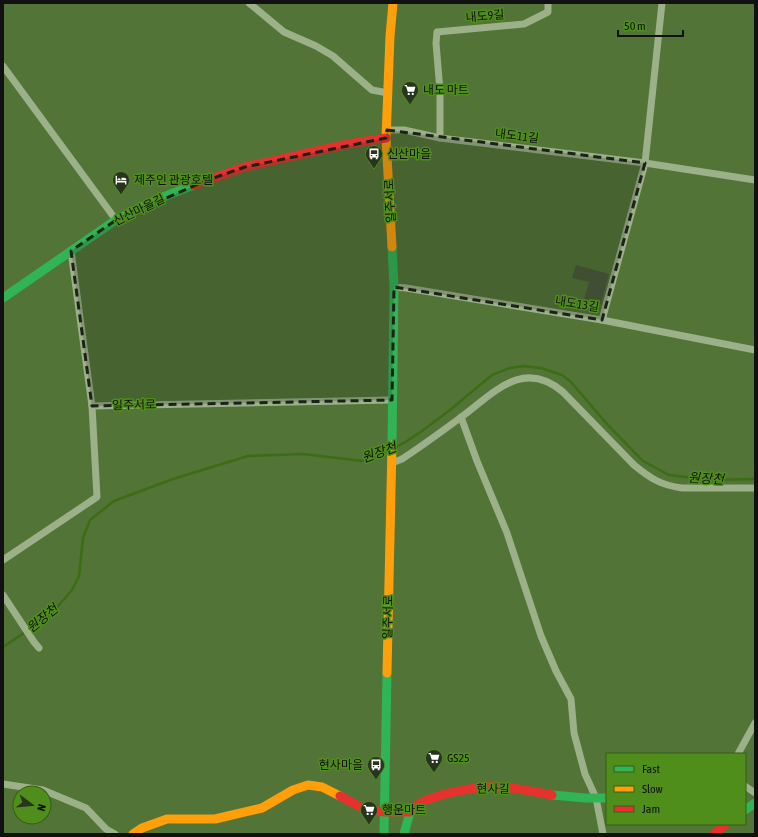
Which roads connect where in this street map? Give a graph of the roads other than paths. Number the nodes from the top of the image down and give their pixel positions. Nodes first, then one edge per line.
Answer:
1 (250, 3) edge
2 (393, 3) edge
3 (548, 3) edge
4 (662, 3) edge
5 (3, 66) edge
6 (388, 93) junction
7 (387, 134) junction
8 (440, 138) junction
9 (645, 163) junction
10 (755, 180) edge
11 (116, 220) junction
12 (71, 250) junction
13 (394, 287) junction
14 (3, 298) edge
15 (602, 320) junction
16 (755, 350) edge
17 (392, 400) junction
18 (92, 406) junction
19 (461, 417) junction
20 (392, 459) junction
21 (755, 488) edge
22 (3, 560) edge
23 (3, 595) edge
24 (37, 645) dead end
25 (755, 722) edge
26 (739, 753) edge
27 (3, 784) edge
28 (746, 787) edge
29 (755, 793) edge
30 (596, 798) junction
31 (606, 798) edge
32 (755, 803) edge
33 (746, 809) edge
34 (384, 812) junction
35 (410, 812) junction
36 (725, 825) edge
37 (115, 834) edge
38 (133, 834) edge
39 (384, 834) edge
40 (404, 834) edge
41 (603, 834) edge
42 (714, 834) edge

1 - 6 street
2 - 6 street, 일주서로
3 - 8 street, 내도9길
4 - 9 street
5 - 11 street
6 - 7 street, 일주서로
7 - 8 street, 내도11길
7 - 11 street, 신산마을길
7 - 13 street, 일주서로
8 - 9 street, 내도11길
9 - 10 street, 내도11길
9 - 15 street
11 - 12 street, 신산마을길
12 - 14 street, 신산마을길
12 - 18 street
13 - 15 street, 내도13길
13 - 17 street, 일주서로
15 - 16 street, 내도13길
17 - 18 street, 일주서로
17 - 20 street, 일주서로
18 - 22 street
19 - 20 street
19 - 21 street
19 - 30 street
20 - 34 street, 일주서로
23 - 24 street
25 - 26 street
27 - 37 street
28 - 29 street
30 - 31 street, 현사길
30 - 35 street, 현사길
30 - 41 street
32 - 33 street
34 - 35 street
34 - 38 street
34 - 39 street, 일주서로
35 - 40 street
36 - 42 street

